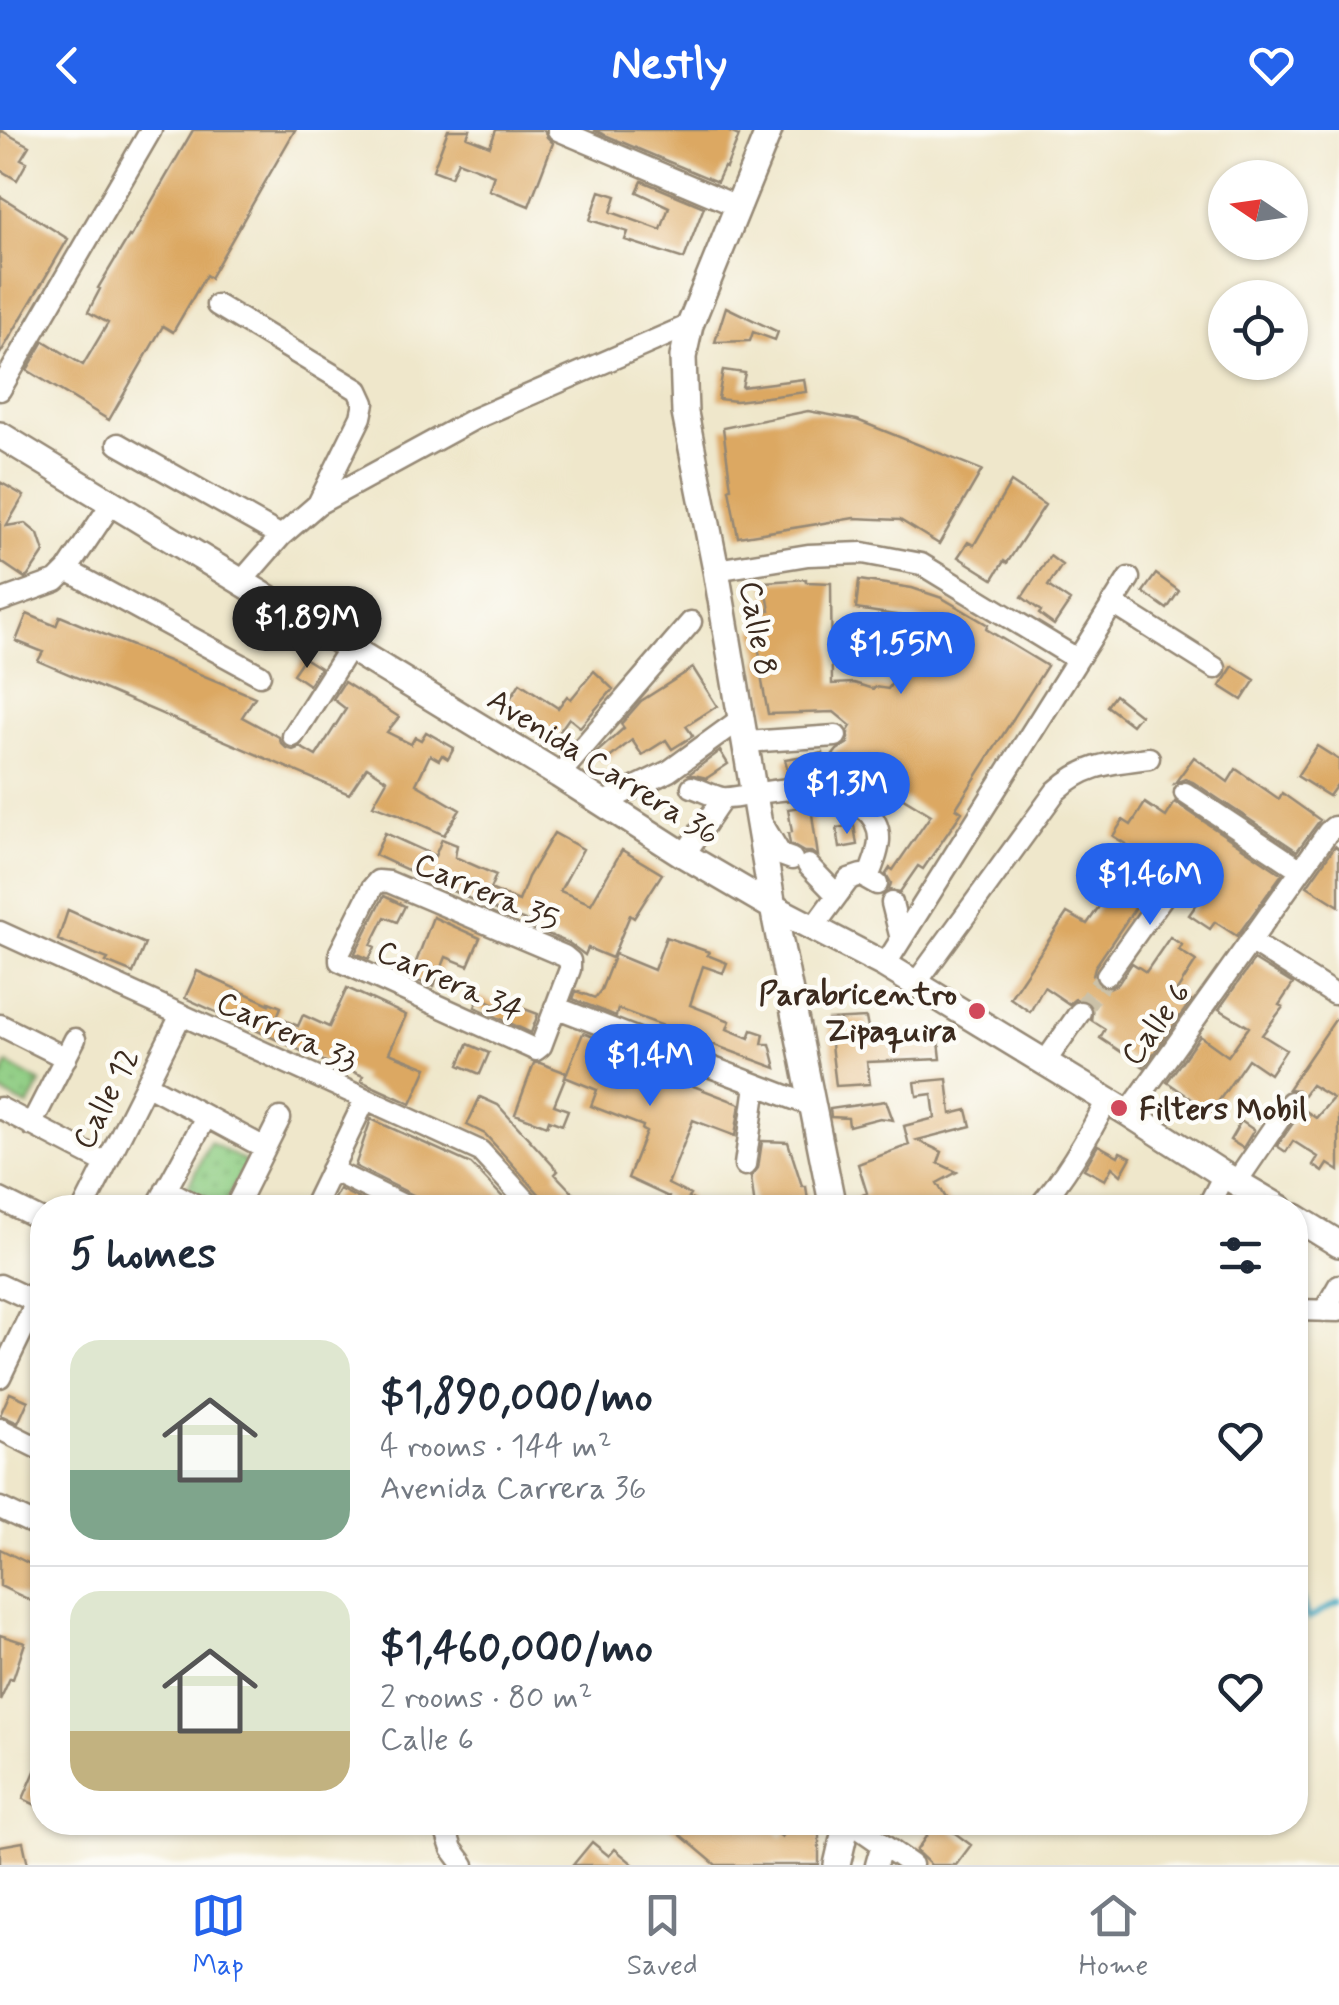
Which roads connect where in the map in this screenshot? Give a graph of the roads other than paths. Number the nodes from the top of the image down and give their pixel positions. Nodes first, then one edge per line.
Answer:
1 (151, 130) edge
2 (558, 130) edge
3 (762, 132) edge
4 (737, 206) junction
5 (217, 305) dead end
6 (690, 326) junction
7 (1, 384) edge
8 (1, 437) edge
9 (118, 444) dead end
10 (112, 503) junction
11 (318, 504) junction
12 (281, 536) junction
13 (66, 570) junction
14 (716, 570) junction
15 (1128, 578) dead end
16 (241, 582) junction
17 (0, 601) edge
18 (1112, 603) junction
19 (691, 622) dead end
20 (349, 648) junction
21 (1077, 660) junction
22 (1216, 668) dead end
23 (260, 674) dead end
24 (744, 730) junction
25 (293, 736) dead end
26 (836, 736) dead end
27 (1149, 758) dead end
28 (558, 774) junction
29 (680, 779) junction
30 (1184, 792) dead end
31 (723, 798) junction
32 (603, 803) junction
33 (757, 806) junction
34 (1339, 828) edge
35 (684, 855) junction
36 (1301, 870) junction
37 (1169, 888) dead end
38 (836, 895) junction
39 (892, 903) dead end
40 (773, 906) junction
41 (813, 928) junction
42 (0, 932) edge
43 (901, 939) junction
44 (1250, 941) junction
45 (340, 961) joint
46 (885, 964) junction
47 (1106, 976) tunnel mouth
48 (916, 984) junction
49 (1334, 994) dead end
50 (556, 1006) junction
51 (1080, 1012) tunnel mouth
52 (180, 1014) junction
53 (2, 1031) edge
54 (1045, 1062) junction
55 (146, 1084) junction
56 (756, 1085) junction
57 (366, 1100) junction
58 (1291, 1102) dead end
59 (815, 1107) junction
60 (1117, 1107) junction
61 (0, 1108) edge
62 (206, 1117) junction
63 (280, 1118) dead end
64 (32, 1125) junction
65 (265, 1148) junction
66 (106, 1163) junction
67 (745, 1165) dead end
68 (331, 1170) junction
69 (1231, 1178) junction
70 (90, 1195) edge
71 (163, 1195) edge
72 (242, 1195) edge
73 (319, 1195) edge
74 (378, 1195) edge
75 (521, 1195) edge
76 (831, 1195) edge
77 (1049, 1195) edge
78 (1218, 1195) edge
79 (1259, 1195) edge
80 (0, 1199) edge
81 (30, 1214) edge
82 (1308, 1225) edge
83 (1339, 1244) edge
84 (0, 1285) edge
85 (1339, 1285) edge
86 (30, 1293) edge
87 (1332, 1310) edge
88 (30, 1316) edge
89 (0, 1377) edge
90 (0, 1429) edge
91 (30, 1444) edge
92 (0, 1508) edge
93 (30, 1522) edge
94 (447, 1835) edge
95 (845, 1835) edge
96 (861, 1835) edge
97 (879, 1855) edge
98 (464, 1865) edge
99 (836, 1865) edge
100 (912, 1865) edge

1 - 7 street
2 - 4 street
3 - 4 main road, Calle 8
4 - 6 main road, Calle 8
5 - 11 street
6 - 11 street
6 - 14 main road, Calle 8
8 - 10 main road, Avenida Carrera 36
9 - 12 street
10 - 13 street
10 - 16 main road, Avenida Carrera 36
11 - 12 street
12 - 16 street
13 - 17 street
13 - 23 street
14 - 21 street
14 - 24 main road, Calle 8
15 - 18 street
16 - 20 main road, Avenida Carrera 36
18 - 21 street
18 - 22 street
19 - 28 street
20 - 25 street
20 - 28 main road, Avenida Carrera 36
21 - 43 street
24 - 26 street
24 - 29 street
24 - 33 main road, Calle 8
27 - 48 street
28 - 32 main road, Avenida Carrera 36
29 - 31 street
29 - 32 street
30 - 36 street
31 - 33 street
31 - 35 street
32 - 35 main road, Avenida Carrera 36
33 - 38 street
33 - 38 street
33 - 40 main road, Calle 8
34 - 36 street, Calle 6
35 - 40 main road, Avenida Carrera 36
36 - 44 street, Calle 6
37 - 47 street
38 - 41 street
39 - 43 street
40 - 41 main road, Avenida Carrera 36
40 - 59 main road, Calle 8
41 - 46 main road, Avenida Carrera 36
42 - 52 street, Carrera 33
43 - 46 street
44 - 49 street
44 - 60 street, Calle 6
45 - 50 street, Carrera 34
45 - 50 street, Carrera 35
46 - 48 main road, Avenida Carrera 36
48 - 54 main road, Avenida Carrera 36
50 - 56 street
51 - 54 street
52 - 55 street, Calle 12
52 - 57 street, Carrera 33
53 - 64 street
54 - 60 main road, Avenida Carrera 36
55 - 62 street
55 - 66 street, Calle 12
56 - 59 street
56 - 67 street
57 - 68 street
57 - 75 street, Carrera 33
58 - 69 street
59 - 76 main road, Calle 8
60 - 69 main road, Avenida Carrera 36
60 - 77 street, Calle 6
61 - 64 street
62 - 65 street
62 - 71 street
63 - 65 street
64 - 66 street
65 - 72 street
66 - 70 street, Calle 12
68 - 73 street
68 - 74 street
69 - 78 street
69 - 79 main road, Avenida Carrera 36
80 - 81 street
82 - 83 main road
84 - 86 street
85 - 87 street
88 - 89 street
90 - 91 street
92 - 93 street
94 - 98 street
95 - 99 main road
96 - 97 street
97 - 100 street

